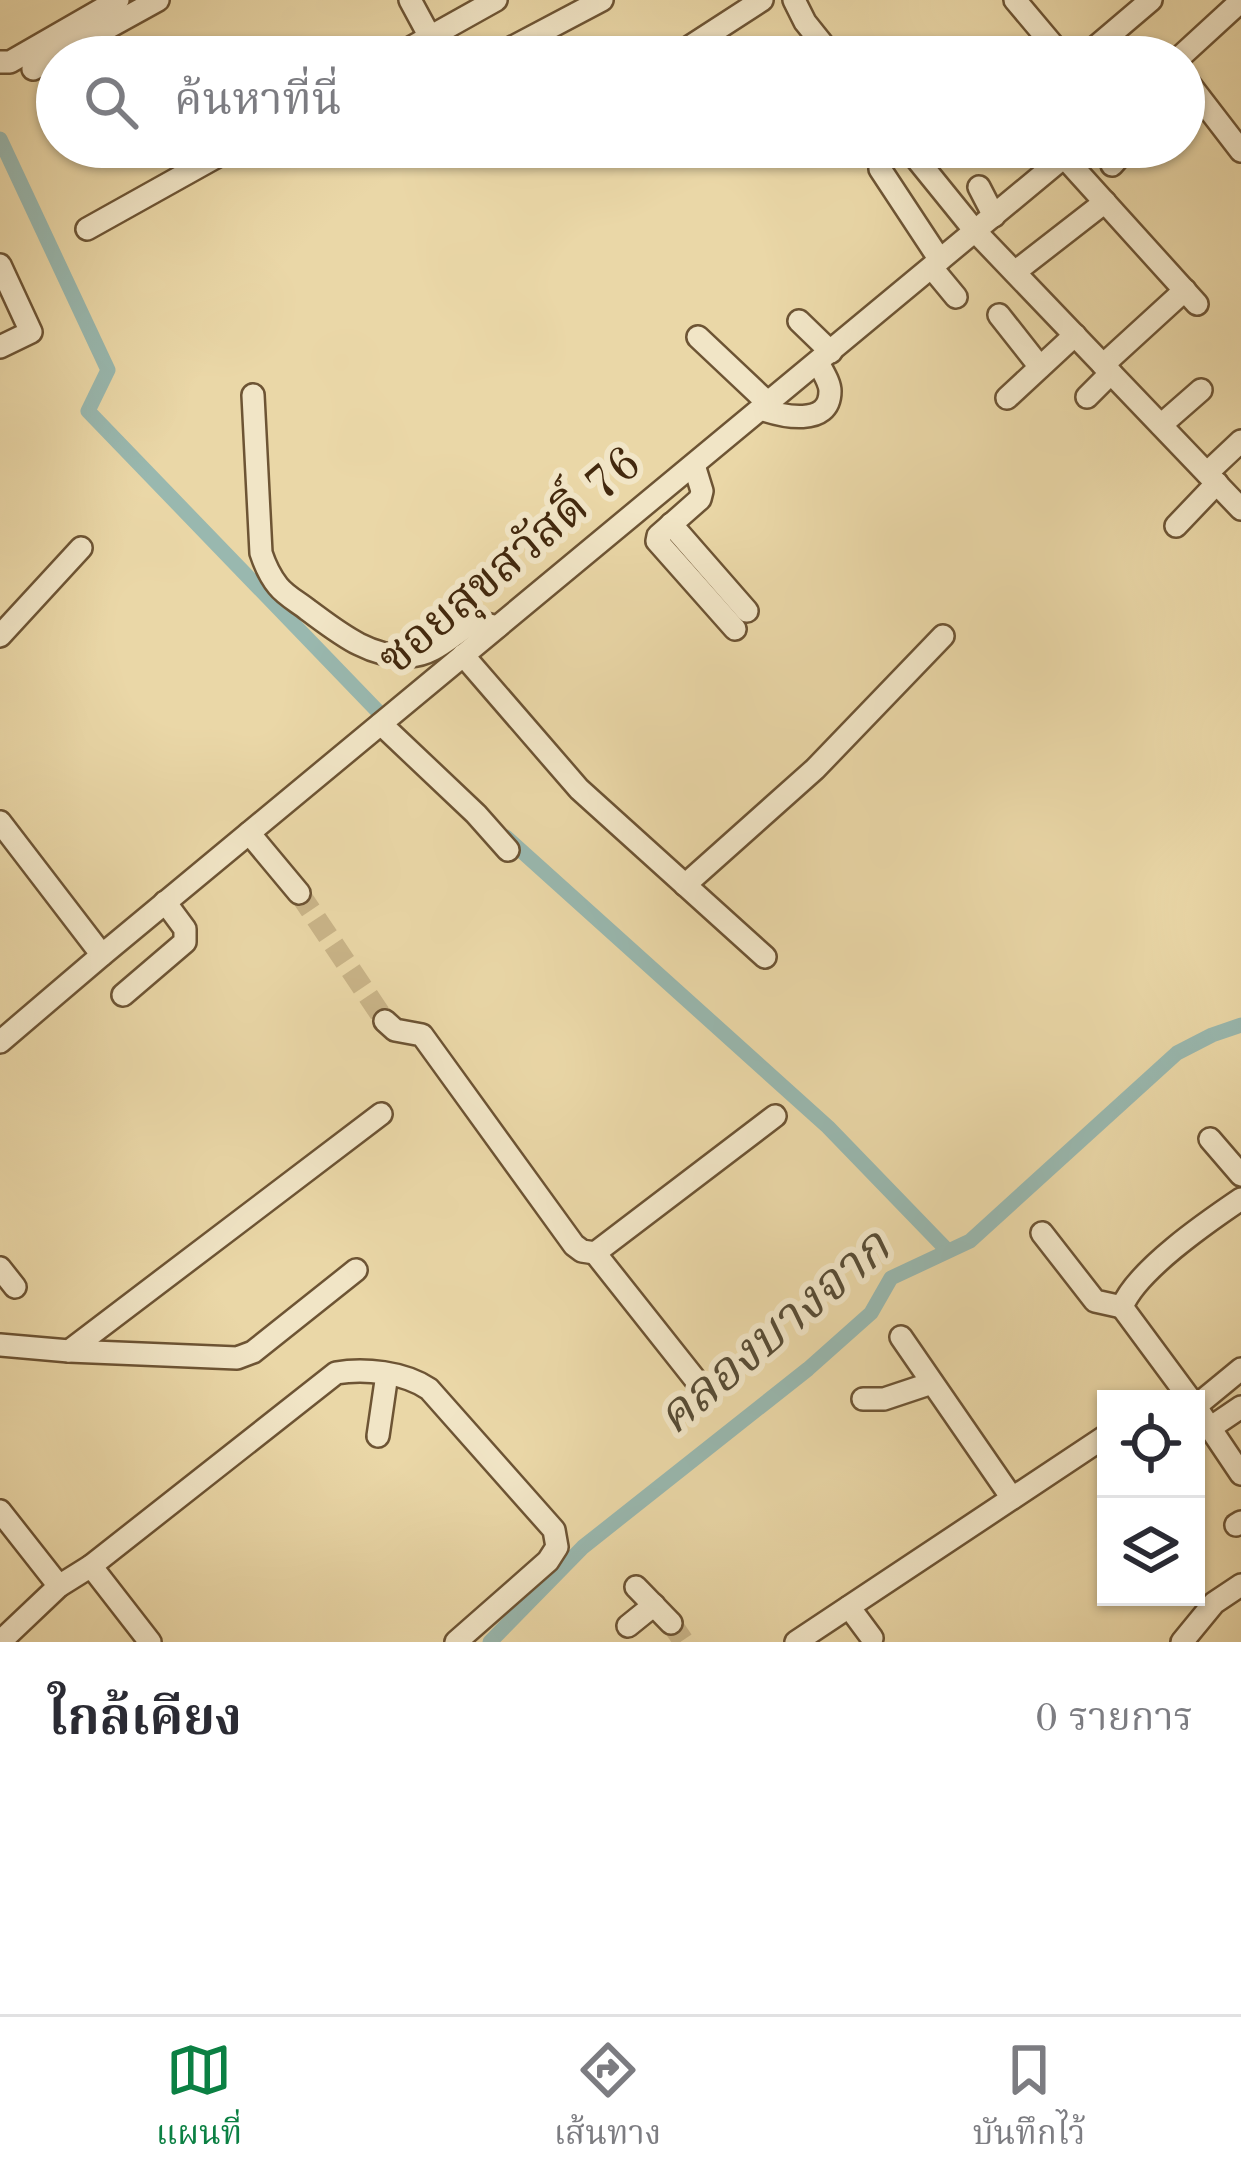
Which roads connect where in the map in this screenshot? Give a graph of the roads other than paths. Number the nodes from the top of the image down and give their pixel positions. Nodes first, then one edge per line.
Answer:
1 (118, 0) edge
2 (158, 0) edge
3 (410, 0) edge
4 (496, 0) edge
5 (602, 0) edge
6 (762, 0) edge
7 (794, 0) edge
8 (1015, 0) edge
9 (1151, 0) edge
10 (1241, 1) edge
11 (55, 36) edge
12 (93, 36) edge
13 (429, 36) edge
14 (432, 36) edge
15 (534, 36) edge
16 (706, 36) edge
17 (817, 36) edge
18 (1045, 36) edge
19 (1109, 36) edge
20 (1203, 36) edge
21 (36, 47) edge
22 (0, 62) edge
23 (36, 67) edge
24 (33, 69) dead end
25 (1205, 104) edge
26 (1241, 151) edge
27 (196, 168) edge
28 (924, 168) edge
29 (1051, 168) edge
30 (1081, 168) edge
31 (880, 169) dead end
32 (979, 187) dead end
33 (1105, 202) junction
34 (994, 216) junction
35 (87, 229) dead end
36 (975, 231) junction
37 (936, 264) junction
38 (0, 265) edge
39 (1015, 272) junction
40 (956, 297) dead end
41 (999, 315) dead end
42 (799, 321) dead end
43 (1075, 335) junction
44 (698, 337) dead end
45 (0, 347) edge
46 (824, 357) junction
47 (1040, 368) junction
48 (1107, 369) junction
49 (1201, 390) dead end
50 (253, 395) dead end
51 (1087, 397) dead end
52 (1007, 398) dead end
53 (765, 406) junction
54 (1161, 425) junction
55 (1241, 441) edge
56 (694, 465) junction
57 (1212, 478) junction
58 (1241, 508) edge
59 (1176, 526) dead end
60 (82, 548) dead end
61 (741, 620) dead end
62 (497, 627) junction
63 (0, 636) edge
64 (943, 636) dead end
65 (463, 655) junction
66 (387, 718) junction
67 (0, 822) edge
68 (249, 833) junction
69 (508, 850) dead end
70 (686, 886) junction
71 (299, 893) tunnel mouth
72 (165, 902) junction
73 (102, 955) junction
74 (765, 957) dead end
75 (123, 995) dead end
76 (385, 1021) tunnel mouth
77 (0, 1042) edge
78 (381, 1114) dead end
79 (775, 1116) dead end
80 (1210, 1139) dead end
81 (1241, 1174) edge
82 (1241, 1199) edge
83 (1042, 1233) dead end
84 (595, 1253) junction
85 (0, 1268) edge
86 (356, 1270) dead end
87 (15, 1287) dead end
88 (1122, 1307) junction
89 (901, 1337) dead end
90 (0, 1345) edge
91 (69, 1351) junction
92 (1241, 1369) edge
93 (387, 1375) junction
94 (932, 1383) junction
95 (1174, 1390) edge
96 (706, 1393) dead end
97 (863, 1399) dead end
98 (1205, 1399) edge
99 (1241, 1407) edge
100 (1205, 1420) edge
101 (1210, 1428) junction
102 (378, 1436) dead end
103 (1097, 1442) edge
104 (1241, 1474) edge
105 (1012, 1498) junction
106 (0, 1511) edge
107 (91, 1566) junction
108 (1241, 1585) edge
109 (59, 1586) junction
110 (636, 1587) dead end
111 (654, 1605) junction
112 (849, 1607) junction
113 (671, 1623) tunnel mouth
114 (628, 1626) dead end
115 (872, 1638) dead end
116 (0, 1642) edge
117 (149, 1642) edge
118 (456, 1642) edge
119 (796, 1642) edge
120 (1182, 1642) edge

1 - 11 street
2 - 12 street
3 - 13 street
4 - 14 street
5 - 15 street
6 - 16 street
7 - 17 street
8 - 18 street
9 - 19 street
10 - 20 street
21 - 22 street
23 - 24 street
25 - 26 street
27 - 35 street
28 - 36 street
29 - 34 street, ซอยสุขสวัสดิ์ 76
30 - 33 street
31 - 37 street
32 - 34 street
33 - 39 street
33 - 48 street
34 - 36 street, ซอยสุขสวัสดิ์ 76
36 - 37 street, ซอยสุขสวัสดิ์ 76
36 - 39 street
37 - 40 street
37 - 46 street, ซอยสุขสวัสดิ์ 76
38 - 45 street
39 - 43 street
41 - 47 street
42 - 46 street
43 - 47 street
43 - 48 street
44 - 53 street
46 - 53 street, ซอยสุขสวัสดิ์ 76
46 - 53 street
47 - 52 street
48 - 51 street
48 - 54 street
49 - 54 street
50 - 62 street
53 - 56 street, ซอยสุขสวัสดิ์ 76
54 - 57 street
55 - 57 street
56 - 61 street
56 - 62 street, ซอยสุขสวัสดิ์ 76
57 - 58 street
57 - 59 street
60 - 63 street
62 - 65 street, ซอยสุขสวัสดิ์ 76
64 - 70 street
65 - 66 street, ซอยสุขสวัสดิ์ 76
65 - 70 street
66 - 68 street, ซอยสุขสวัสดิ์ 76
66 - 69 street
67 - 73 street
68 - 71 street
68 - 72 street, ซอยสุขสวัสดิ์ 76
70 - 74 street
72 - 73 street, ซอยสุขสวัสดิ์ 76
72 - 75 street
73 - 77 street, ซอยสุขสวัสดิ์ 76
76 - 84 street
78 - 91 street
79 - 84 street
80 - 81 street
82 - 88 street
83 - 88 street
84 - 96 street
85 - 87 street
86 - 91 street
88 - 95 street
89 - 94 street
90 - 91 street
92 - 98 street
93 - 102 street
93 - 107 street
93 - 118 street
94 - 97 street
94 - 105 street
99 - 101 street
100 - 101 street
101 - 104 street
103 - 105 street
105 - 112 street
106 - 109 street
107 - 109 street
107 - 117 street
108 - 120 street
109 - 116 street
110 - 111 street
111 - 113 street
111 - 114 street
112 - 115 street
112 - 119 street

